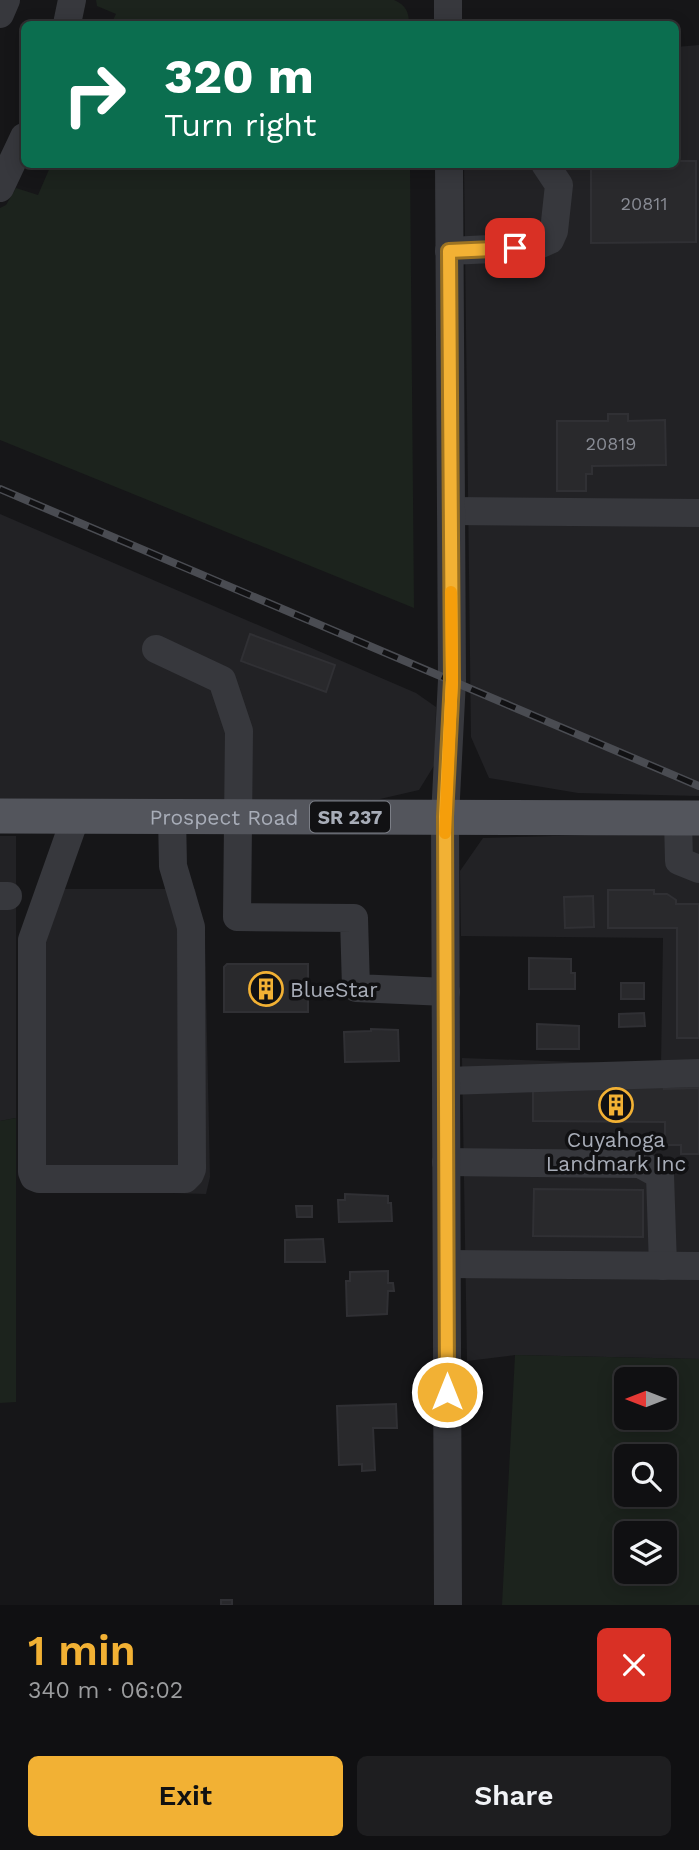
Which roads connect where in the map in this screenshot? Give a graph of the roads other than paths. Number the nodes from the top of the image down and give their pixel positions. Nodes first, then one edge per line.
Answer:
1 (6, 0) edge
2 (72, 0) edge
3 (448, 0) edge
4 (0, 14) edge
5 (68, 21) edge
6 (448, 21) edge
7 (21, 143) edge
8 (449, 168) edge
9 (548, 168) edge
10 (0, 188) edge
11 (449, 251) junction
12 (451, 511) junction
13 (699, 513) edge
14 (156, 649) dead end
15 (0, 816) edge
16 (76, 816) junction
17 (172, 816) junction
18 (237, 816) junction
19 (445, 817) junction
20 (688, 819) edge
21 (699, 869) edge
22 (446, 992) junction
23 (699, 1073) edge
24 (446, 1081) junction
25 (446, 1162) junction
26 (447, 1264) junction
27 (663, 1266) junction
28 (699, 1266) edge
29 (448, 1605) edge

1 - 4 street
2 - 5 street
3 - 6 street
7 - 10 street
8 - 11 street
9 - 11 street
11 - 12 street
12 - 13 street
12 - 19 street
14 - 18 street
15 - 16 main road, Prospect Road / SR 237
16 - 17 main road, Prospect Road / SR 237
16 - 17 street
17 - 18 main road, Prospect Road / SR 237
18 - 19 main road, Prospect Road / SR 237
18 - 22 street
19 - 20 main road, Prospect Road / SR 237
19 - 22 street
20 - 21 street
22 - 24 street
23 - 24 street
24 - 25 street
25 - 26 street
25 - 27 street
26 - 27 street
26 - 29 street
27 - 28 street

